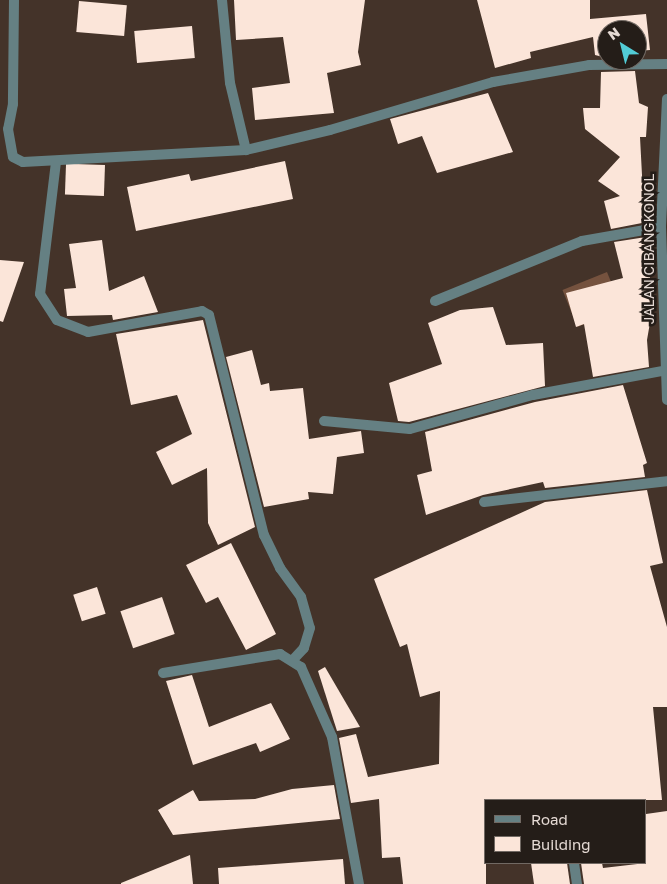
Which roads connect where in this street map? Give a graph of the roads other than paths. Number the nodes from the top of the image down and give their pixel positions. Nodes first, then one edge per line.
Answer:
1 (14, 0) edge
2 (222, 0) edge
3 (667, 64) edge
4 (667, 103) edge
5 (246, 150) junction
6 (56, 162) junction
7 (661, 227) junction
8 (435, 301) dead end
9 (663, 371) junction
10 (667, 400) edge
11 (324, 421) dead end
12 (667, 481) edge
13 (484, 502) dead end
14 (293, 660) junction
15 (163, 673) dead end
16 (574, 864) edge
17 (359, 884) edge
18 (577, 884) edge

1 - 6 street
2 - 5 street
3 - 5 street
4 - 7 street, JALAN CIBANGKONOL
5 - 6 street
6 - 14 street
7 - 8 street
7 - 9 street, JALAN CIBANGKONOL
9 - 10 street, JALAN CIBANGKONOL
9 - 11 street
12 - 13 street
14 - 15 street
14 - 17 street
16 - 18 street

